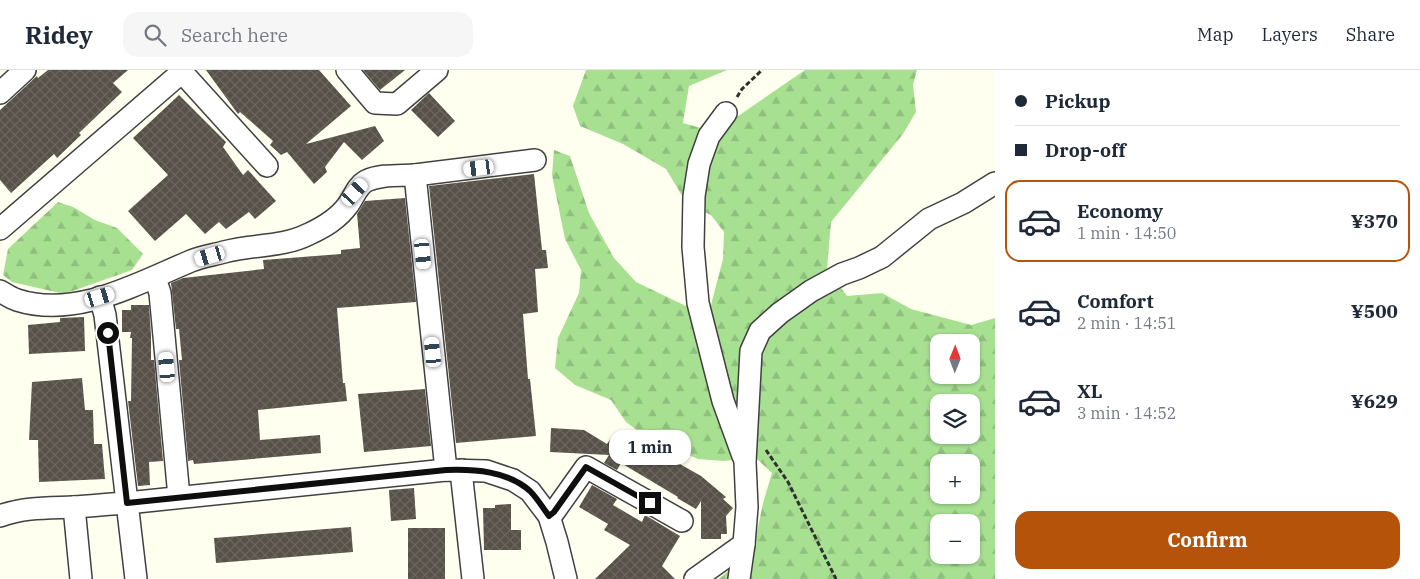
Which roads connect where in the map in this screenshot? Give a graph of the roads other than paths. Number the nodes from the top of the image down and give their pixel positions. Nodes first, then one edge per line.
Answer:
1 (25, 70) edge
2 (347, 70) edge
3 (437, 70) edge
4 (181, 71) edge
5 (0, 92) edge
6 (726, 113) road end
7 (535, 160) dead end
8 (267, 166) dead end
9 (415, 175) junction
10 (995, 182) edge
11 (0, 229) edge
12 (155, 278) junction
13 (0, 291) edge
14 (100, 297) junction
15 (745, 462) junction
16 (454, 470) junction
17 (179, 497) junction
18 (127, 503) junction
19 (74, 507) junction
20 (0, 516) edge
21 (549, 516) junction
22 (682, 521) dead end
23 (744, 544) junction
24 (82, 579) edge
25 (136, 579) edge
26 (474, 579) edge
27 (566, 579) edge
28 (695, 579) edge
29 (739, 579) edge

1 - 5 street
2 - 3 street
4 - 8 street
4 - 11 street
6 - 15 street
7 - 9 street
9 - 12 street
9 - 16 street
10 - 15 street
12 - 14 street
12 - 17 street
13 - 14 street
14 - 18 street
15 - 23 street
16 - 17 street
16 - 21 street
16 - 26 street
17 - 18 street
18 - 19 street
18 - 25 street
19 - 20 street
19 - 24 street
21 - 22 street
21 - 27 street
23 - 28 street
23 - 29 street

